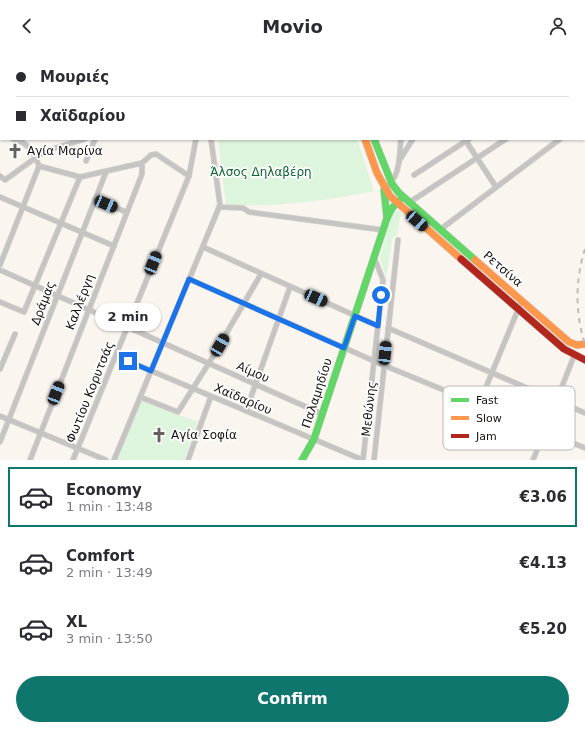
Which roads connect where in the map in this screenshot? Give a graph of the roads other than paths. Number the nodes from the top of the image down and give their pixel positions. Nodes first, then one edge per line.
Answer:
1 (82, 140) edge
2 (95, 140) edge
3 (196, 140) edge
4 (212, 140) edge
5 (365, 140) edge
6 (374, 140) edge
7 (401, 140) edge
8 (412, 140) edge
9 (467, 140) edge
10 (504, 140) edge
11 (559, 140) edge
12 (26, 141) edge
13 (36, 157) junction
14 (477, 158) junction
15 (86, 161) dead end
16 (142, 163) junction
17 (398, 163) junction
18 (39, 166) junction
19 (106, 172) junction
20 (414, 175) dead end
21 (0, 176) edge
22 (189, 176) junction
23 (80, 177) junction
24 (392, 184) junction
25 (496, 188) junction
26 (384, 189) junction
27 (0, 197) edge
28 (404, 197) junction
29 (95, 199) junction
30 (410, 202) junction
31 (396, 203) junction
32 (24, 207) junction
33 (219, 207) junction
34 (126, 212) junction
35 (387, 218) junction
36 (61, 223) junction
37 (441, 229) junction
38 (383, 230) junction
39 (81, 232) junction
40 (398, 240) dead end
41 (114, 246) junction
42 (203, 247) junction
43 (374, 257) junction
44 (0, 264) edge
45 (0, 270) edge
46 (262, 274) junction
47 (189, 279) junction
48 (34, 285) junction
49 (290, 287) junction
50 (56, 295) junction
51 (522, 300) junction
52 (0, 302) edge
53 (244, 305) junction
54 (88, 309) junction
55 (518, 309) junction
56 (355, 316) junction
57 (278, 320) junction
58 (378, 326) junction
59 (127, 327) junction
60 (388, 328) junction
61 (15, 334) dead end
62 (163, 343) junction
63 (585, 344) edge
64 (344, 348) junction
65 (116, 356) junction
66 (574, 356) junction
67 (585, 360) edge
68 (373, 361) junction
69 (209, 363) junction
70 (383, 365) junction
71 (0, 369) edge
72 (151, 371) junction
73 (492, 373) junction
74 (256, 384) junction
75 (487, 386) edge
76 (522, 386) edge
77 (562, 386) edge
78 (193, 388) junction
79 (443, 389) edge
80 (212, 396) junction
81 (140, 397) junction
82 (575, 409) edge
83 (246, 411) junction
84 (585, 413) edge
85 (322, 414) junction
86 (0, 416) edge
87 (9, 420) junction
88 (41, 433) junction
89 (314, 439) junction
90 (0, 442) edge
91 (575, 444) edge
92 (585, 448) edge
93 (78, 449) junction
94 (537, 450) edge
95 (30, 460) edge
96 (73, 460) edge
97 (106, 460) edge
98 (114, 460) edge
99 (188, 460) edge
100 (302, 460) edge
101 (363, 460) edge
102 (374, 460) edge
103 (533, 460) edge

1 - 13 street
2 - 15 street
3 - 22 street, Φωτίου Κορυτσάς
4 - 33 street
5 - 26 main road
6 - 24 main road
7 - 17 street
8 - 17 street
9 - 14 street
9 - 20 street
10 - 14 street
11 - 25 street
12 - 13 street
13 - 18 street
13 - 21 street
14 - 25 street
14 - 30 street
16 - 19 street
16 - 22 street
16 - 34 street, Καλλέργη
17 - 24 street
18 - 23 street
18 - 32 street
19 - 23 street
19 - 29 street, Δράμας
22 - 59 street, Φωτίου Κορυτσάς
23 - 36 street
24 - 26 street
24 - 28 main road, Ρετσίνα
25 - 37 street
26 - 31 main road, Ρετσίνα
26 - 35 main road, Παλαμηδίου
27 - 32 street
28 - 30 main road, Ρετσίνα
28 - 31 main road, Παλαμηδίου
29 - 34 street
29 - 39 street, Δράμας
30 - 37 main road, Ρετσίνα
31 - 35 main road, Παλαμηδίου
31 - 55 main road, Ρετσίνα
32 - 36 street
32 - 44 street
33 - 38 street
33 - 42 street
34 - 41 street, Καλλέργη
35 - 38 main road, Παλαμηδίου
36 - 39 street
36 - 48 street
37 - 51 main road, Ρετσίνα
38 - 43 main road, Παλαμηδίου
39 - 41 street
39 - 50 street, Δράμας
40 - 60 street, Μεθώνης
41 - 54 street, Καλλέργη
42 - 46 street
42 - 47 street
43 - 56 main road, Παλαμηδίου
43 - 58 street, Μεθώνης
45 - 48 street, Αίμου
46 - 49 street
46 - 53 street
47 - 53 street
47 - 62 street
48 - 50 street, Αίμου
48 - 52 street
49 - 56 street
49 - 57 street
50 - 54 street, Αίμου
50 - 87 street, Δράμας
51 - 55 street
51 - 63 main road, Ρετσίνα
53 - 57 street
53 - 69 street
54 - 59 street, Αίμου
54 - 88 street, Καλλέργη
55 - 66 main road, Ρετσίνα
55 - 73 street
56 - 58 street
56 - 64 main road, Παλαμηδίου
57 - 64 street
57 - 74 street
58 - 68 street, Μεθώνης
59 - 62 street, Αίμου
59 - 65 street, Φωτίου Κορυτσάς
60 - 70 street, Μεθώνης
60 - 73 street
61 - 71 street
62 - 69 street, Αίμου
62 - 72 street
64 - 68 street
64 - 85 main road, Παλαμηδίου
65 - 72 street, Χαϊδαρίου
65 - 93 street, Φωτίου Κορυτσάς
66 - 67 main road, Ρετσίνα
66 - 77 street
68 - 70 street
68 - 101 street, Μεθώνης
69 - 74 street, Αίμου
69 - 78 street
70 - 79 street
70 - 102 street, Μεθώνης
72 - 78 street, Χαϊδαρίου
72 - 81 street
73 - 75 street
73 - 76 street
74 - 83 street
74 - 85 street, Αίμου
78 - 80 street, Χαϊδαρίου
78 - 81 street
80 - 83 street, Χαϊδαρίου
80 - 99 street
81 - 98 street
82 - 84 street
83 - 89 street, Χαϊδαρίου
85 - 89 main road, Παλαμηδίου
86 - 87 street
87 - 88 street
87 - 90 street, Δράμας
88 - 93 street
88 - 95 street, Καλλέργη
89 - 100 main road, Παλαμηδίου
89 - 101 street, Χαϊδαρίου
91 - 92 street
93 - 96 street, Φωτίου Κορυτσάς
93 - 97 street
94 - 103 street

